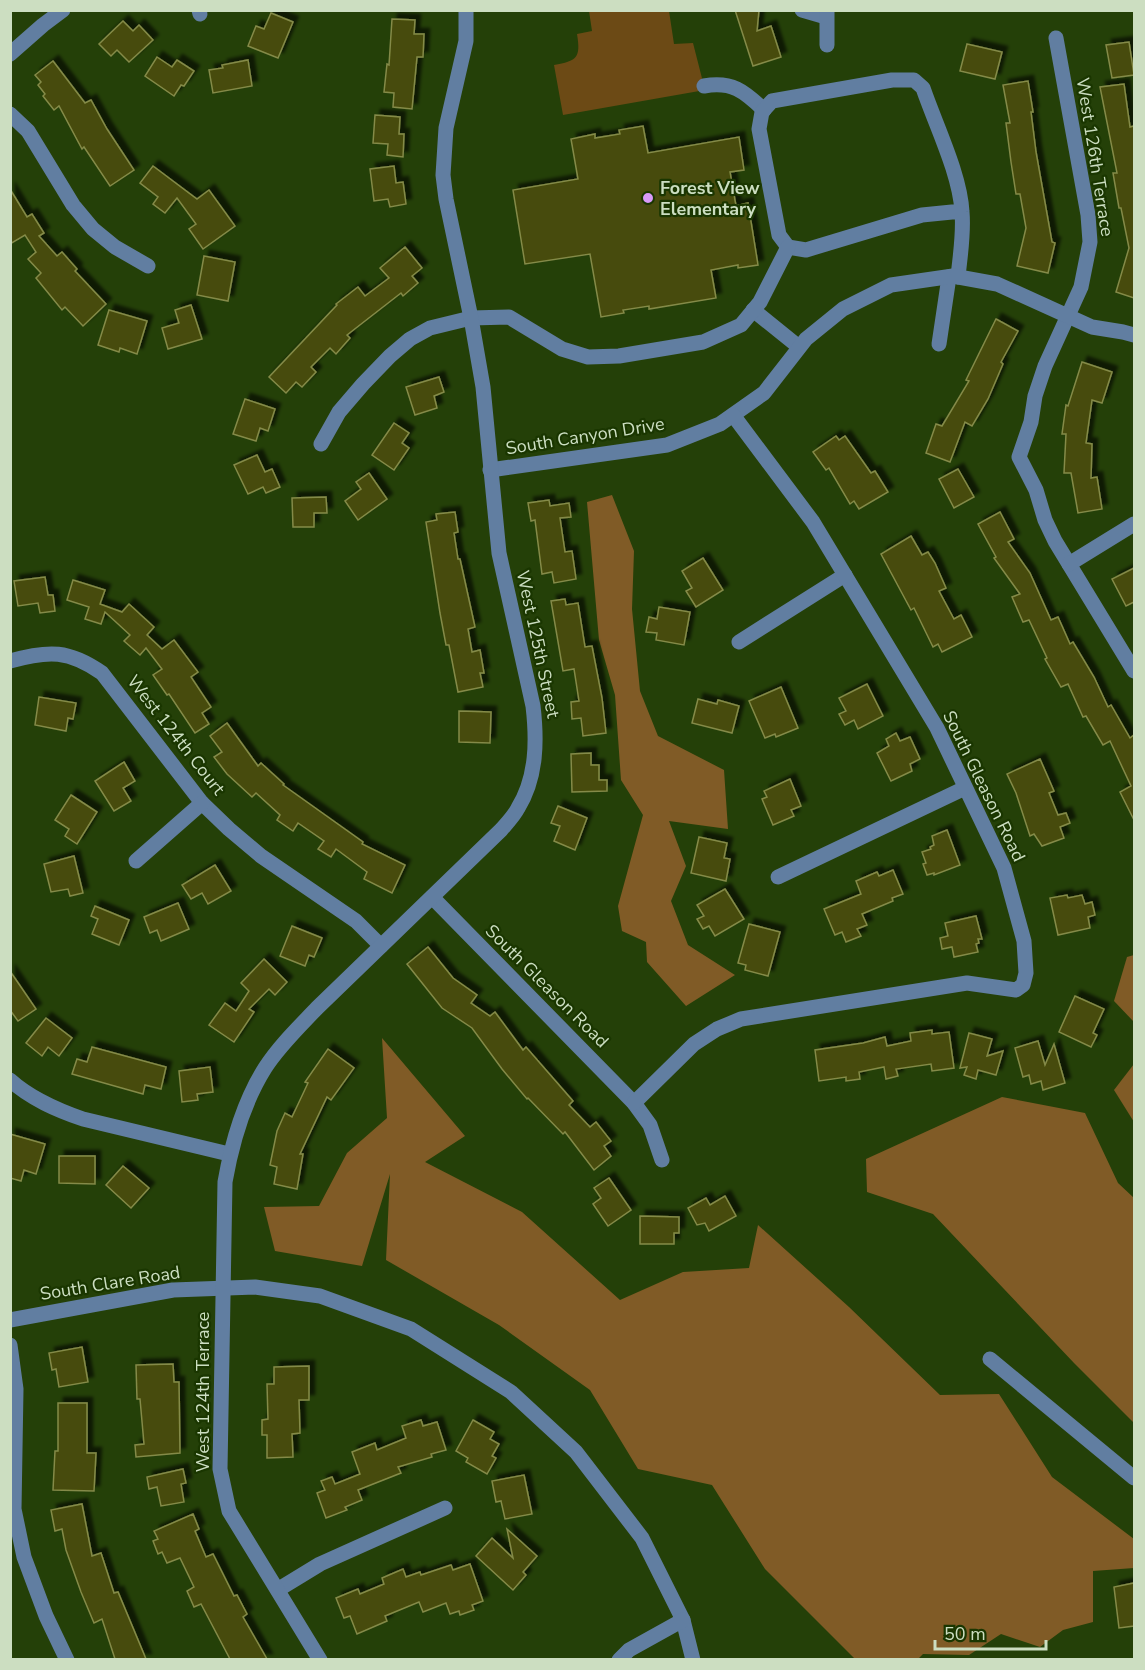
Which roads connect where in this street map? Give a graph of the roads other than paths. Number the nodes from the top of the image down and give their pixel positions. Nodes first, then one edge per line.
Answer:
1 (63, 10) edge
2 (466, 10) edge
3 (802, 10) edge
4 (826, 14) edge
5 (1056, 38) dead end
6 (827, 45) dead end
7 (10, 54) edge
8 (704, 86) dead end
9 (764, 110) junction
10 (10, 114) edge
11 (962, 211) junction
12 (788, 247) junction
13 (148, 266) dead end
14 (953, 277) junction
15 (753, 310) junction
16 (1068, 316) junction
17 (471, 318) junction
18 (1131, 331) edge
19 (939, 344) dead end
20 (799, 347) junction
21 (733, 415) junction
22 (321, 444) dead end
23 (490, 470) junction
24 (1134, 524) edge
25 (1069, 564) junction
26 (845, 574) junction
27 (738, 642) dead end
28 (10, 661) edge
29 (1134, 671) edge
30 (965, 788) junction
31 (202, 803) junction
32 (136, 861) dead end
33 (778, 877) dead end
34 (432, 897) junction
35 (381, 946) junction
36 (12, 1084) edge
37 (634, 1102) junction
38 (230, 1154) junction
39 (662, 1160) dead end
40 (224, 1288) junction
41 (10, 1320) edge
42 (10, 1346) edge
43 (990, 1359) dead end
44 (1134, 1478) edge
45 (444, 1508) dead end
46 (279, 1589) junction
47 (682, 1620) junction
48 (67, 1659) edge
49 (320, 1659) edge
50 (619, 1659) edge
51 (693, 1659) edge

1 - 7 street
2 - 17 street, West 125th Street
3 - 4 street
4 - 6 street
5 - 16 street, West 126th Terrace
8 - 9 street
9 - 11 street
9 - 12 street
10 - 13 street
11 - 12 street
11 - 14 street
12 - 15 street
14 - 16 street, South Canyon Drive
14 - 19 street
14 - 20 street, South Canyon Drive
15 - 17 street
15 - 20 street
16 - 18 street, South Canyon Drive
16 - 25 street, West 126th Terrace
17 - 22 street
17 - 23 street, West 125th Street
20 - 21 street, South Canyon Drive
21 - 23 street, South Canyon Drive
21 - 26 street, South Gleason Road
23 - 34 street, West 125th Street
24 - 25 street
25 - 29 street, West 126th Terrace
26 - 27 street
26 - 30 street, South Gleason Road
28 - 31 street, West 124th Court
30 - 33 street
30 - 37 street, South Gleason Road
31 - 32 street
31 - 35 street, West 124th Court
34 - 35 street, West 125th Street
34 - 37 street, South Gleason Road
35 - 38 street, West 125th Street
36 - 38 street
37 - 39 street, South Gleason Road
38 - 40 street, West 125th Street
40 - 41 street, South Clare Road
40 - 46 street, West 124th Terrace
40 - 47 street, South Clare Road
42 - 48 street
43 - 44 street
45 - 46 street
46 - 49 street, West 124th Terrace
47 - 50 street
47 - 51 street, South Clare Road

